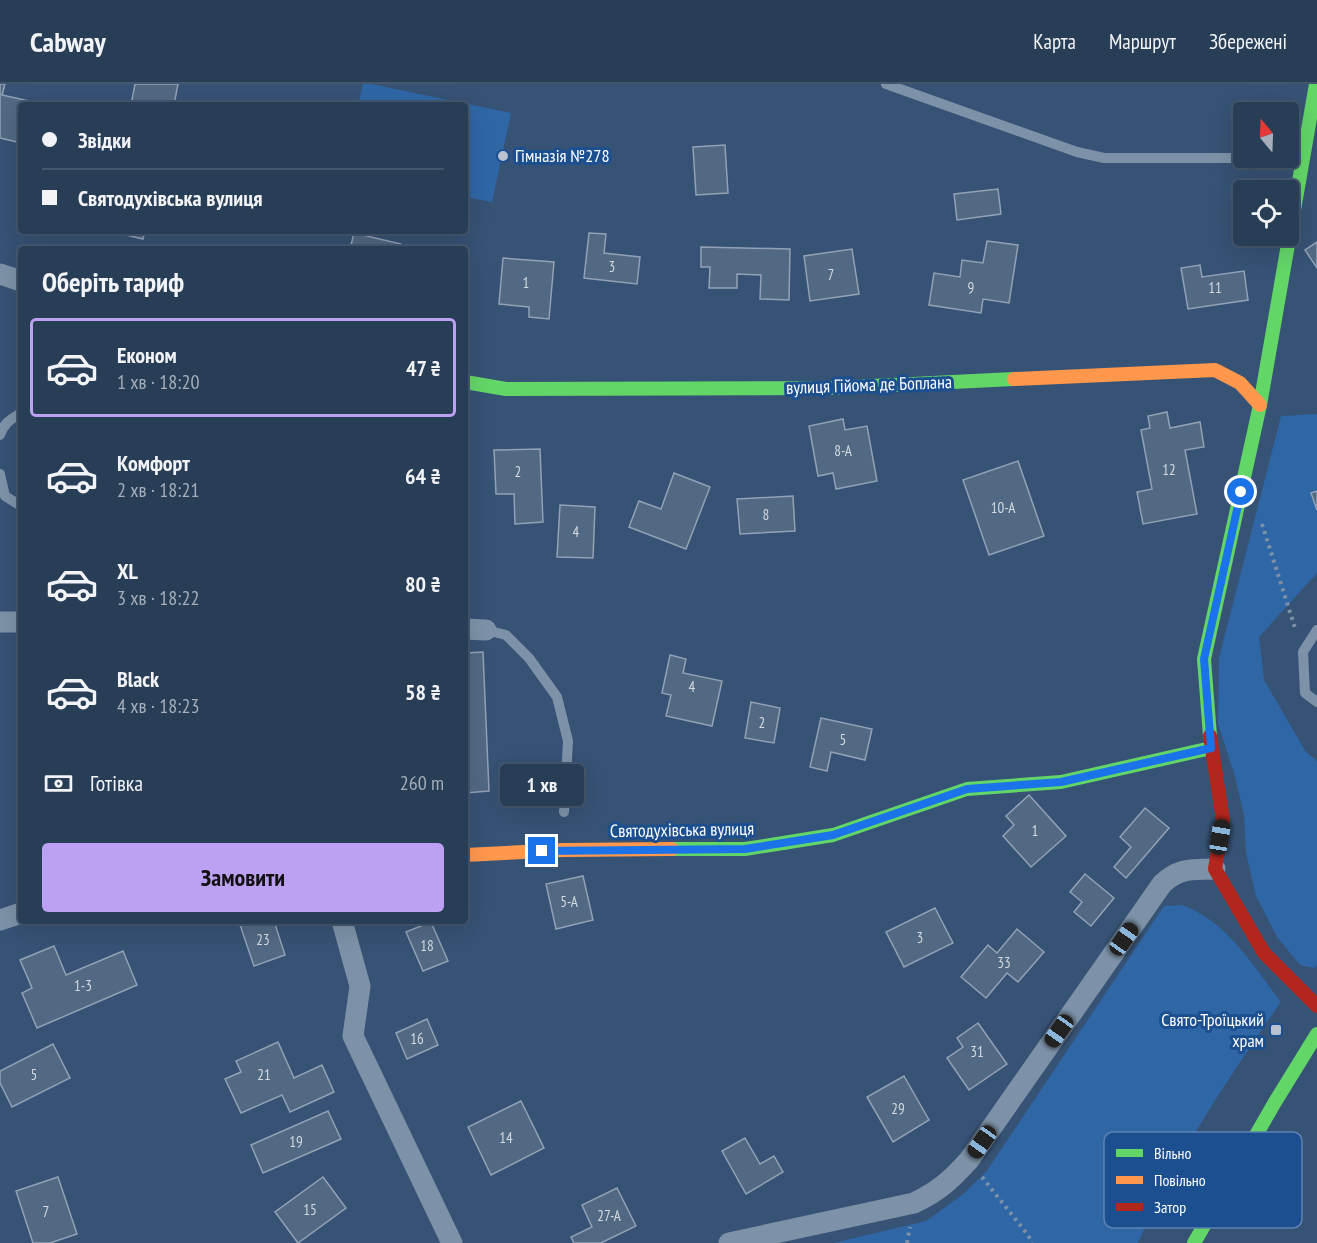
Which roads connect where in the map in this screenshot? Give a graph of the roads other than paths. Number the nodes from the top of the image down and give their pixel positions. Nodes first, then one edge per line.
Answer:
1 (886, 84) edge
2 (1316, 84) edge
3 (1305, 158) junction
4 (0, 274) edge
5 (18, 280) edge
6 (468, 382) edge
7 (1260, 405) junction
8 (18, 415) edge
9 (0, 435) edge
10 (0, 474) edge
11 (18, 504) edge
12 (0, 622) edge
13 (18, 622) edge
14 (476, 630) edge
15 (1317, 630) edge
16 (1317, 702) edge
17 (1211, 748) junction
18 (564, 812) dead end
19 (468, 855) edge
20 (1215, 869) junction
21 (18, 914) edge
22 (0, 920) edge
23 (343, 924) edge
24 (1317, 1006) edge
25 (1317, 1034) edge
26 (1257, 1132) edge
27 (1203, 1228) edge
28 (452, 1243) edge
29 (729, 1243) edge
30 (1194, 1243) edge

1 - 3 lane
2 - 3 street
3 - 7 street
4 - 5 street
6 - 7 street, вулиця Гійома де Боплана
7 - 17 street
8 - 9 lane
10 - 11 lane
12 - 13 street
14 - 18 lane
15 - 16 lane
17 - 19 street, Святодухівська вулиця
17 - 20 street
20 - 24 street
20 - 29 street
21 - 22 street
23 - 28 street
25 - 26 street
27 - 30 street

